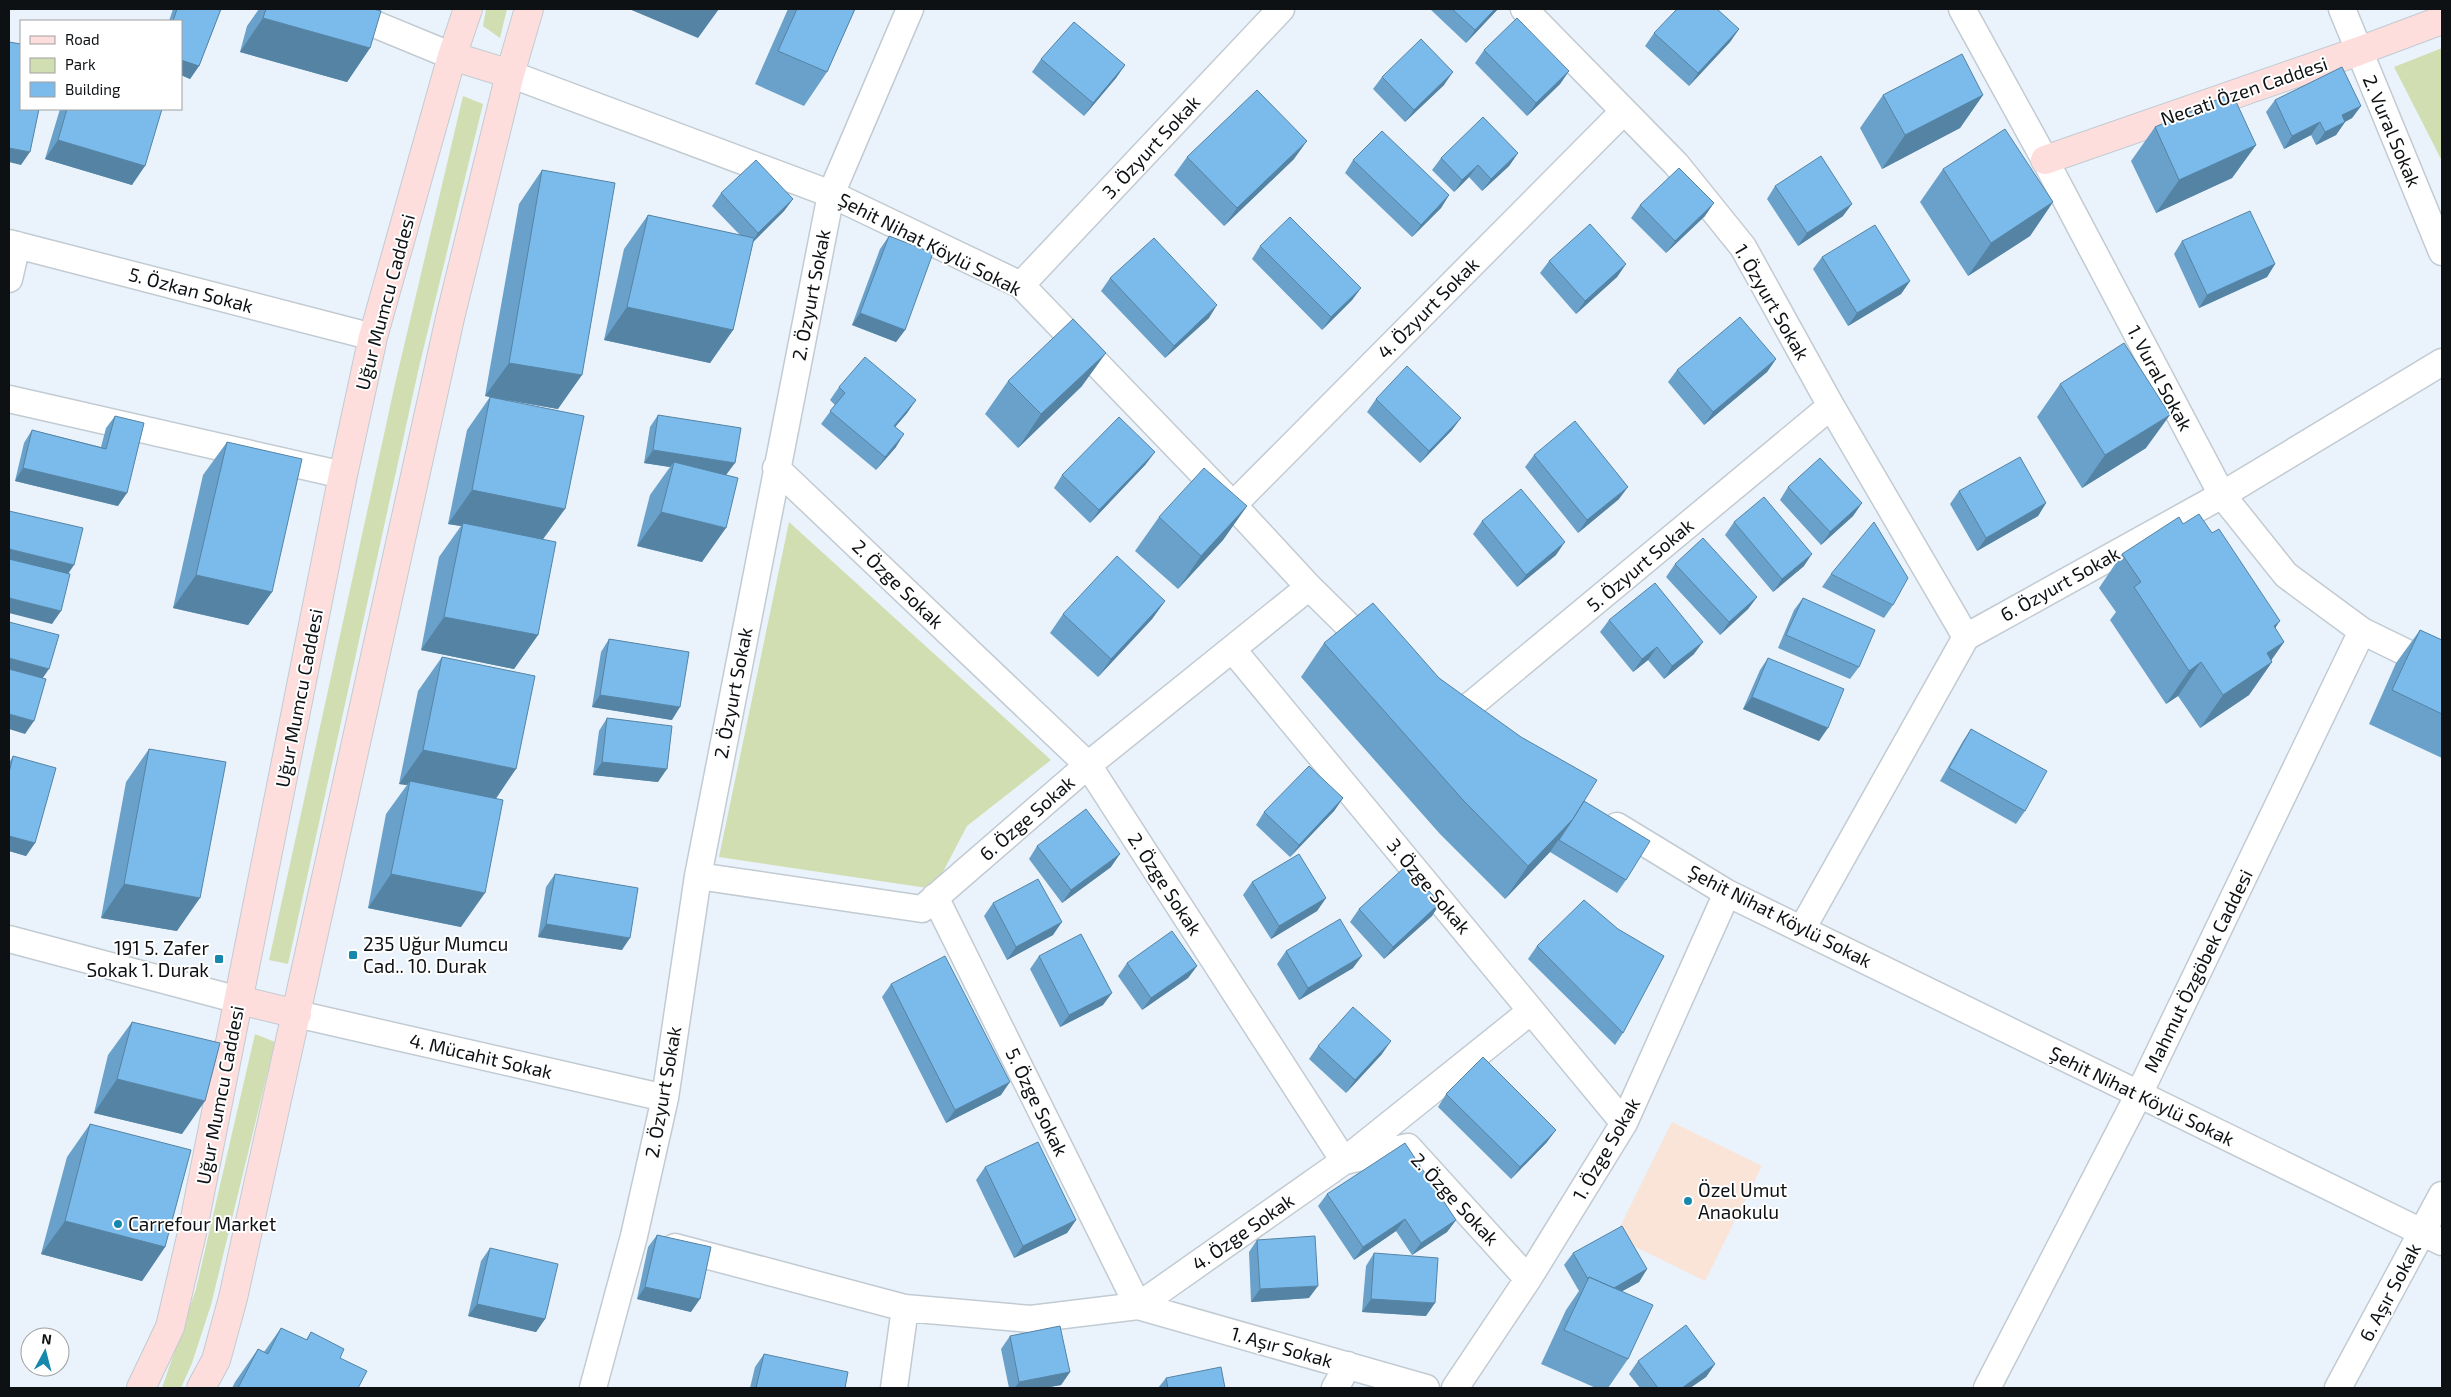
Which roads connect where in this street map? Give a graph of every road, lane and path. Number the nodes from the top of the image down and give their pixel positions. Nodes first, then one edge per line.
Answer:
1 (338, 9) edge
2 (468, 9) edge
3 (530, 9) edge
4 (910, 9) edge
5 (1281, 9) edge
6 (1524, 9) edge
7 (1962, 9) edge
8 (2342, 9) edge
9 (2442, 20) edge
10 (2359, 51) junction
11 (452, 56) junction
12 (510, 74) junction
13 (1623, 112) junction
14 (2046, 160) junction
15 (831, 194) junction
16 (13, 244) edge
17 (2442, 252) edge
18 (9, 279) edge
19 (1021, 285) junction
20 (373, 337) junction
21 (2442, 362) edge
22 (9, 399) edge
23 (1831, 406) junction
24 (776, 468) junction
25 (343, 476) junction
26 (2222, 495) junction
27 (1233, 505) junction
28 (1309, 587) junction
29 (2362, 631) junction
30 (1966, 637) junction
31 (1233, 650) junction
32 (1392, 669) edge
33 (2442, 670) edge
34 (1474, 739) edge
35 (1088, 765) junction
36 (1600, 816) edge
37 (698, 876) junction
38 (1727, 893) junction
39 (935, 897) junction
40 (1802, 929) junction
41 (9, 939) edge
42 (239, 1000) junction
43 (1531, 1011) junction
44 (297, 1014) junction
45 (2139, 1094) junction
46 (665, 1098) junction
47 (1624, 1123) junction
48 (1344, 1160) junction
49 (2442, 1195) edge
50 (634, 1236) junction
51 (2432, 1237) edge
52 (1528, 1279) junction
53 (1138, 1306) junction
54 (905, 1308) junction
55 (1348, 1365) junction
56 (142, 1388) edge
57 (201, 1388) edge
58 (593, 1388) edge
59 (894, 1388) edge
60 (1335, 1388) edge
61 (1426, 1388) edge
62 (1455, 1388) edge
63 (1987, 1388) edge
64 (2338, 1388) edge

1 - 11 street
2 - 11 street, Uğur Mumcu Caddesi
3 - 12 street
4 - 15 street, 2. Özyurt Sokak
5 - 19 street, 3. Özyurt Sokak
6 - 13 street, 1. Özyurt Sokak
7 - 14 street, 1. Vural Sokak
8 - 10 street, 2. Vural Sokak
9 - 10 street, Necati Özen Caddesi
10 - 14 street, Necati Özen Caddesi
10 - 17 street, 2. Vural Sokak
11 - 12 street
11 - 20 street, Uğur Mumcu Caddesi
12 - 15 street, Şehit Nihat Köylü Sokak
12 - 44 street
13 - 23 street, 1. Özyurt Sokak
13 - 27 street, 4. Özyurt Sokak
14 - 26 street, 1. Vural Sokak
15 - 19 street, Şehit Nihat Köylü Sokak
15 - 24 street, 2. Özyurt Sokak
16 - 18 street
16 - 20 street, 5. Özkan Sokak
19 - 27 street, Şehit Nihat Köylü Sokak
20 - 25 street, Uğur Mumcu Caddesi
21 - 26 street, 6. Özyurt Sokak
22 - 25 street
23 - 30 street, 1. Özyurt Sokak
23 - 34 street, 5. Özyurt Sokak
24 - 35 street, 2. Özge Sokak
24 - 37 street, 2. Özyurt Sokak
25 - 42 street, Uğur Mumcu Caddesi
26 - 29 street, 1. Vural Sokak
26 - 30 street, 6. Özyurt Sokak
27 - 28 street, Şehit Nihat Köylü Sokak
28 - 31 street, 6. Özge Sokak
28 - 32 street, Şehit Nihat Köylü Sokak
29 - 33 street, 1. Vural Sokak
29 - 45 street, Mahmut Özgöbek Caddesi
30 - 40 street
31 - 35 street, 6. Özge Sokak
31 - 43 street, 3. Özge Sokak
35 - 39 street, 6. Özge Sokak
35 - 48 street, 2. Özge Sokak
36 - 38 street, Şehit Nihat Köylü Sokak
37 - 39 street, 6. Özge Sokak
37 - 46 street, 2. Özyurt Sokak
38 - 40 street, Şehit Nihat Köylü Sokak
38 - 47 street, 1. Özge Sokak
39 - 53 street, 5. Özge Sokak
40 - 45 street, Şehit Nihat Köylü Sokak
41 - 42 street
42 - 44 street
42 - 56 street, Uğur Mumcu Caddesi
43 - 47 street, 3. Özge Sokak
43 - 48 street, 4. Özge Sokak
44 - 46 street, 4. Mücahit Sokak
44 - 57 street
45 - 51 street, Şehit Nihat Köylü Sokak
45 - 63 street, Mahmut Özgöbek Caddesi
46 - 50 street, 2. Özyurt Sokak
47 - 52 street, 1. Özge Sokak
48 - 52 street, 2. Özge Sokak
48 - 53 street, 4. Özge Sokak
49 - 51 street, 6. Aşır Sokak
50 - 54 street, 4. Özge Sokak
50 - 58 street, 2. Özyurt Sokak
51 - 64 street, 6. Aşır Sokak
52 - 62 street, 1. Özge Sokak
53 - 54 street, 4. Özge Sokak
53 - 55 street, 1. Aşır Sokak
54 - 59 street
55 - 60 street
55 - 61 street, 1. Aşır Sokak

